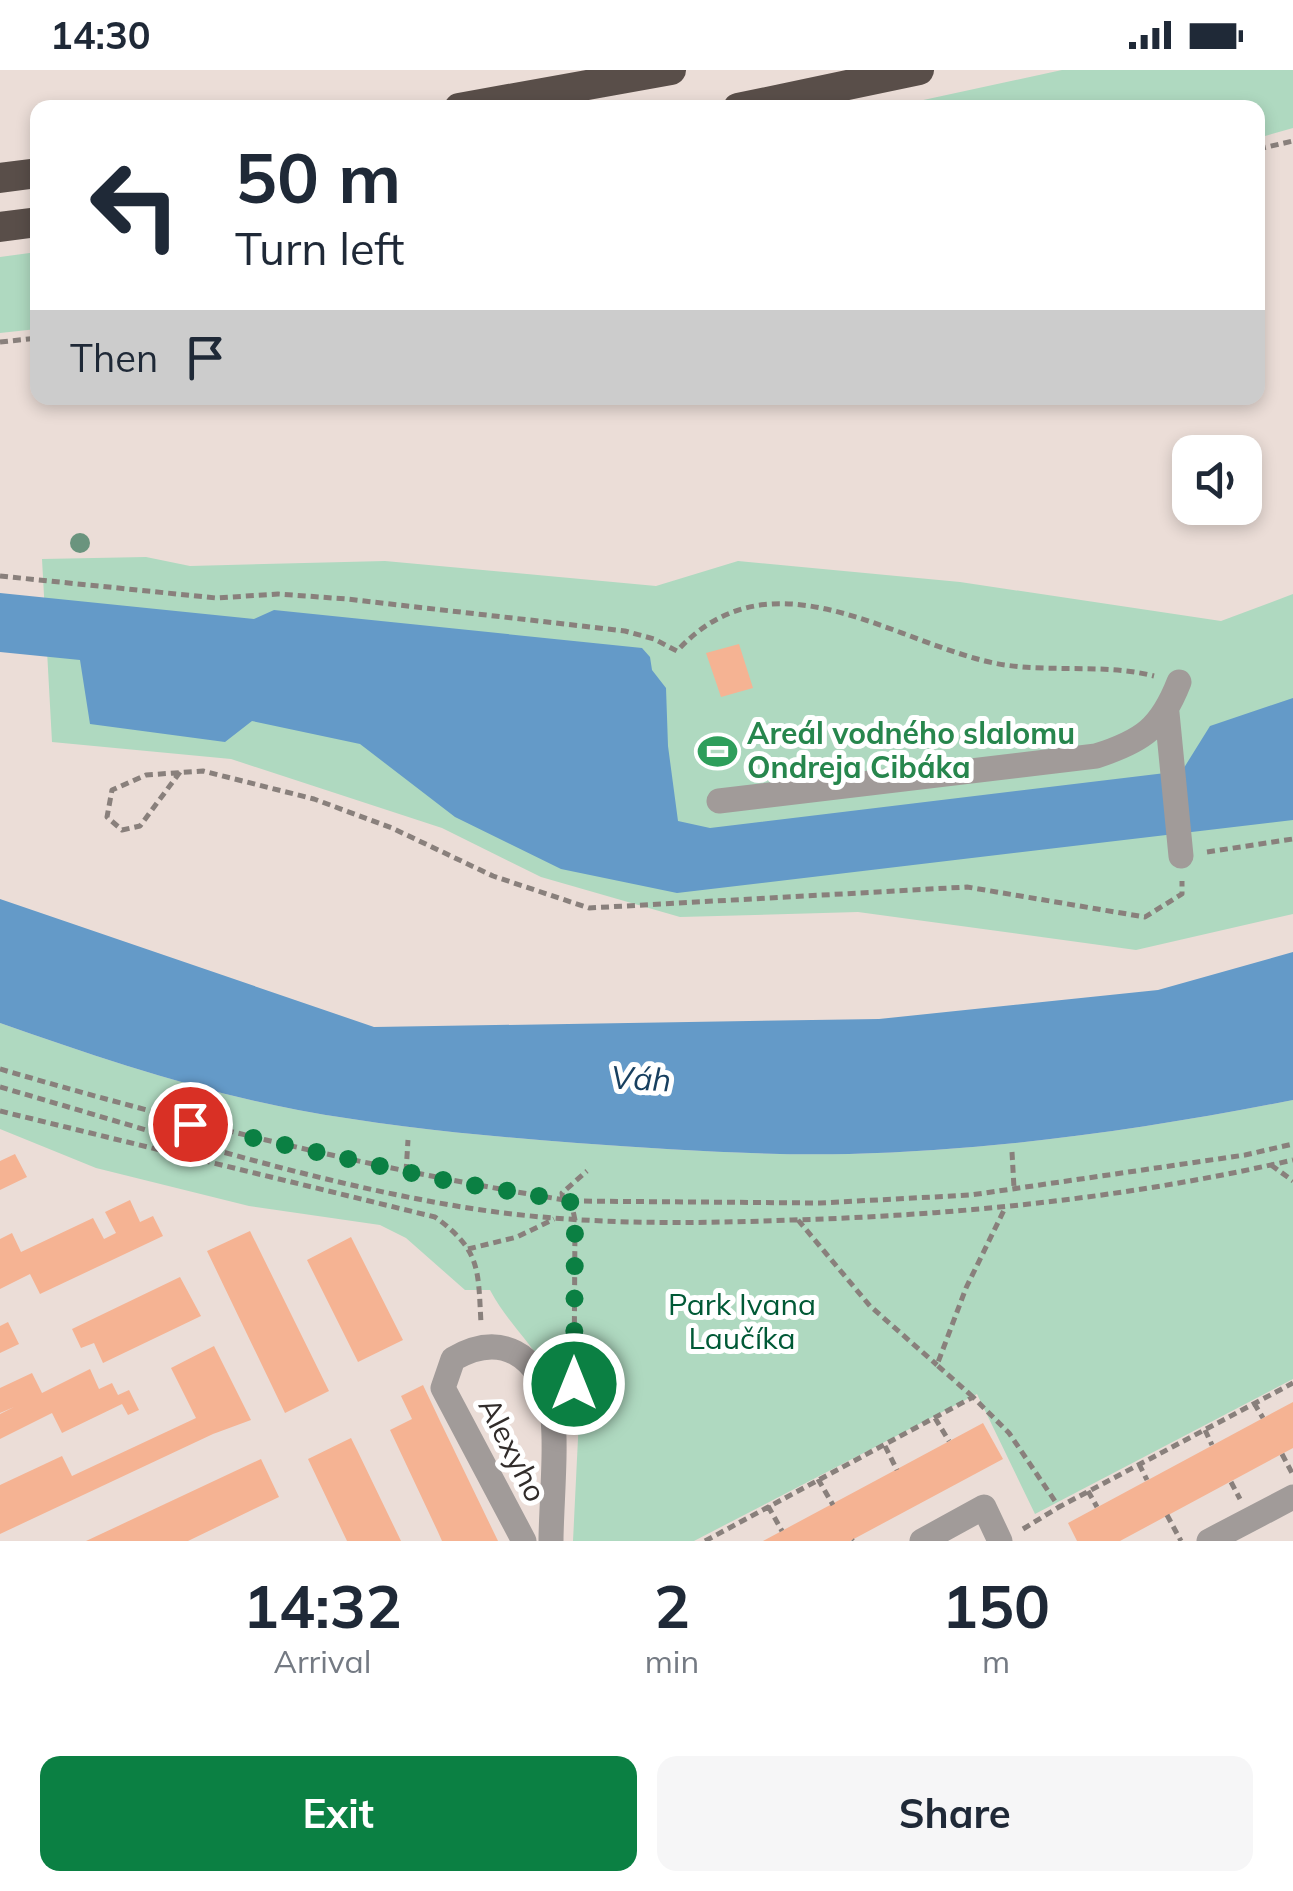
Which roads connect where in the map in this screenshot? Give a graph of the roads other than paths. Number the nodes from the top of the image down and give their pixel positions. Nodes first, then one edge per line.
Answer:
1 (671, 70) edge
2 (920, 70) edge
3 (503, 100) edge
4 (776, 100) edge
5 (30, 174) edge
6 (0, 178) edge
7 (30, 223) edge
8 (0, 228) edge
9 (1179, 682) road end
10 (1167, 713) junction
11 (719, 801) dead end
12 (1181, 848) road end
13 (1292, 1495) edge
14 (1009, 1537) edge
15 (524, 1541) edge
16 (551, 1541) edge
17 (922, 1541) edge
18 (1209, 1541) edge

1 - 3 highway
2 - 4 highway
5 - 6 highway
7 - 8 highway
9 - 10 street
10 - 11 street
10 - 12 street
13 - 18 street
14 - 17 street
15 - 16 street, Alexyho

